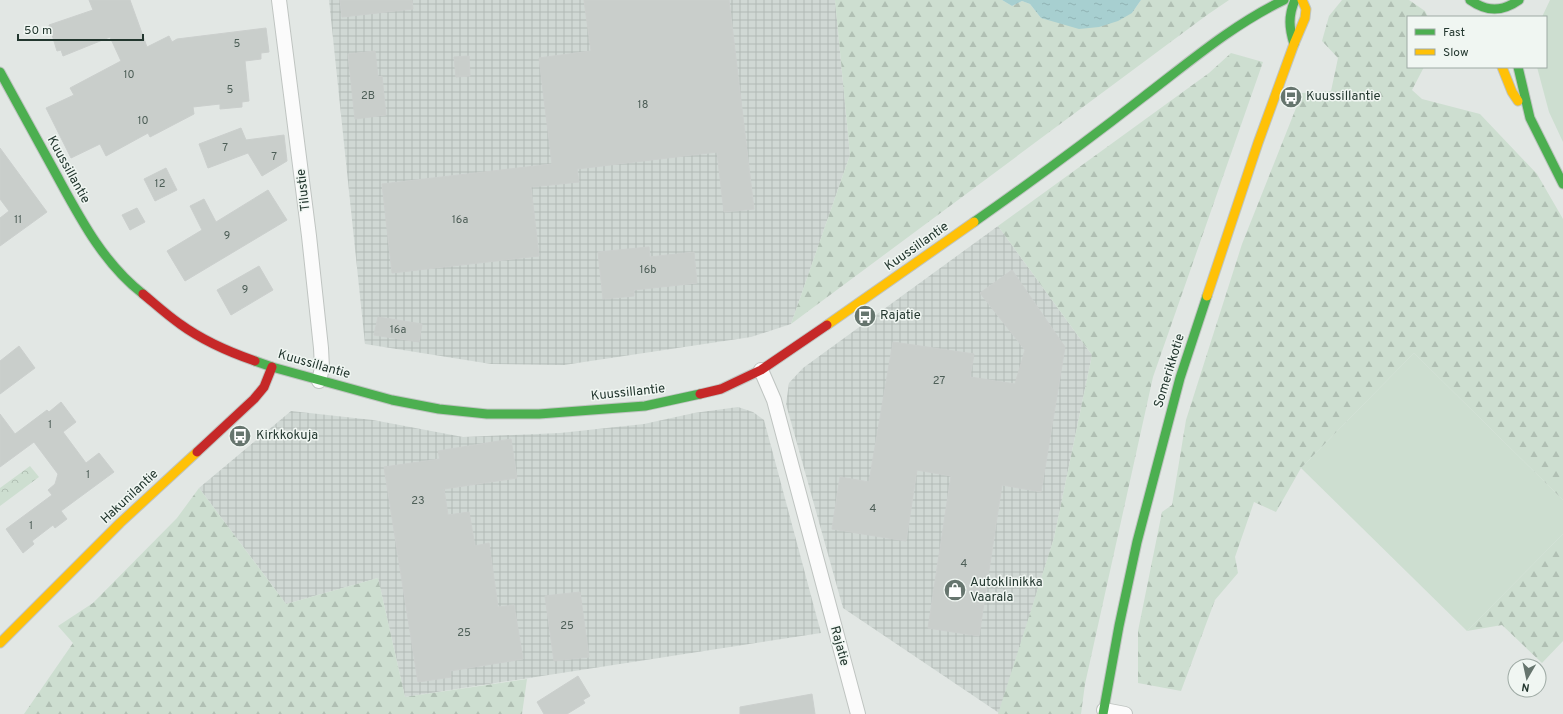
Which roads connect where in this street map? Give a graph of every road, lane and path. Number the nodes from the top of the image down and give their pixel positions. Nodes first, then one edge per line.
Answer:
1 (279, 0) edge
2 (1284, 0) edge
3 (1295, 0) edge
4 (1302, 0) edge
5 (1518, 0) edge
6 (1474, 3) edge
7 (1511, 6) junction
8 (1484, 16) edge
9 (1510, 16) edge
10 (1294, 44) junction
11 (1502, 68) edge
12 (1518, 68) edge
13 (0, 72) edge
14 (5, 93) edge
15 (1530, 118) junction
16 (1563, 184) edge
17 (272, 367) junction
18 (761, 370) junction
19 (319, 381) junction
20 (0, 643) edge
21 (1104, 712) edge
22 (858, 714) edge
23 (1125, 714) edge

1 - 19 street, Tilustie
2 - 18 main road, Kuussillantie
3 - 10 main road
4 - 10 main road, Somerikkotie
5 - 7 main road
6 - 7 main road
6 - 8 main road
7 - 9 main road
10 - 21 main road, Somerikkotie
11 - 15 main road
12 - 15 main road
13 - 14 main road, Kuussillantie
14 - 17 main road, Kuussillantie
15 - 16 main road
17 - 19 main road, Kuussillantie
17 - 20 main road, Hakunilantie
18 - 19 main road, Kuussillantie
18 - 22 street, Rajatie
21 - 23 street

